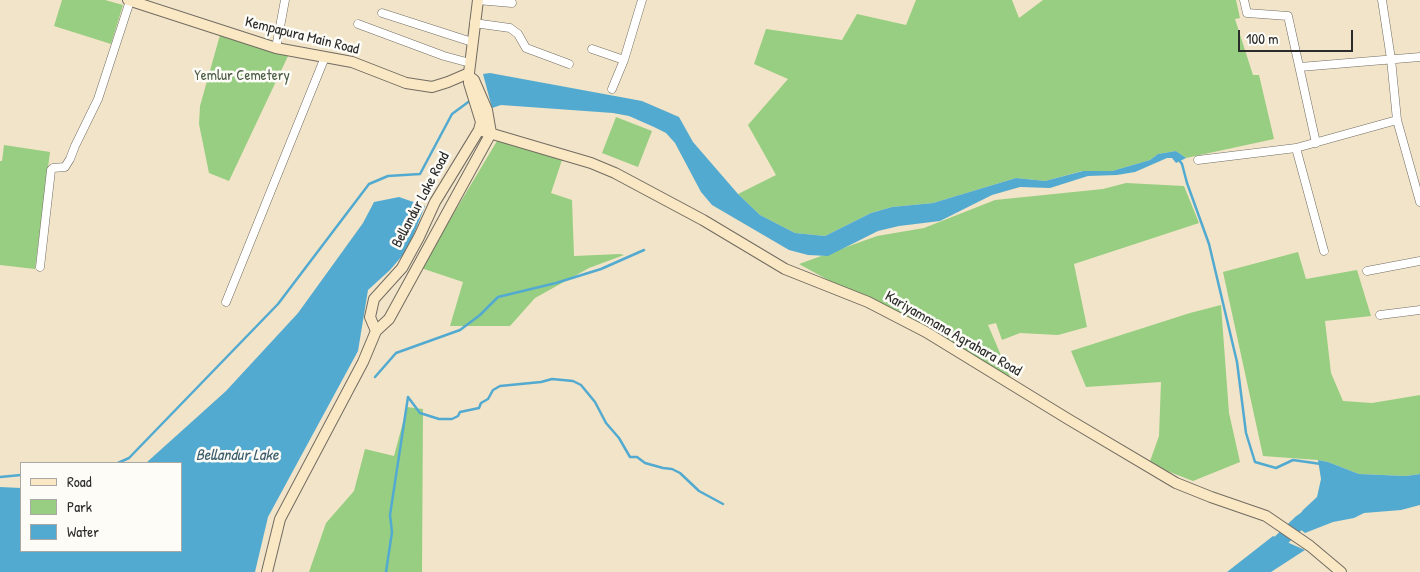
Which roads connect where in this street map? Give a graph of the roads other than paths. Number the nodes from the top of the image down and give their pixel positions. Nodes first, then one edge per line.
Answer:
1 (129, 0) edge
2 (285, 0) edge
3 (478, 0) edge
4 (642, 0) edge
5 (1244, 0) edge
6 (1382, 0) edge
7 (512, 3) dead end
8 (382, 13) dead end
9 (474, 23) junction
10 (358, 24) dead end
11 (472, 42) junction
12 (276, 48) junction
13 (592, 49) dead end
14 (325, 57) junction
15 (1420, 57) edge
16 (1391, 59) junction
17 (624, 60) junction
18 (570, 64) dead end
19 (1300, 67) junction
20 (470, 75) junction
21 (612, 89) dead end
22 (1397, 120) junction
23 (483, 124) junction
24 (490, 133) junction
25 (1316, 143) junction
26 (1296, 148) junction
27 (1198, 160) dead end
28 (1420, 202) edge
29 (1324, 251) dead end
30 (1420, 261) edge
31 (40, 267) dead end
32 (1367, 271) dead end
33 (226, 302) dead end
34 (1420, 310) edge
35 (1380, 315) dead end
36 (376, 331) junction
37 (267, 572) edge
38 (1341, 572) edge

1 - 12 street, Kempapura Main Road
1 - 31 street
2 - 12 street
3 - 7 street
3 - 9 street
4 - 17 street
5 - 19 street
6 - 16 street
8 - 11 street
9 - 11 street
9 - 18 street
10 - 20 street
11 - 20 street
12 - 14 street, Kempapura Main Road
13 - 17 street
14 - 20 street, Kempapura Main Road
14 - 33 street
15 - 16 street
16 - 19 street
16 - 22 street
17 - 21 street
19 - 25 street
20 - 23 street
22 - 25 street
22 - 28 street
23 - 24 street, Bellandur Lake Road
23 - 36 street, Bellandur Lake Road
24 - 36 street, Bellandur Lake Road
24 - 38 street, Kariyammana Agrahara Road
25 - 26 street
26 - 27 street
26 - 29 street
30 - 32 street
34 - 35 street
36 - 37 street, Bellandur Lake Road

